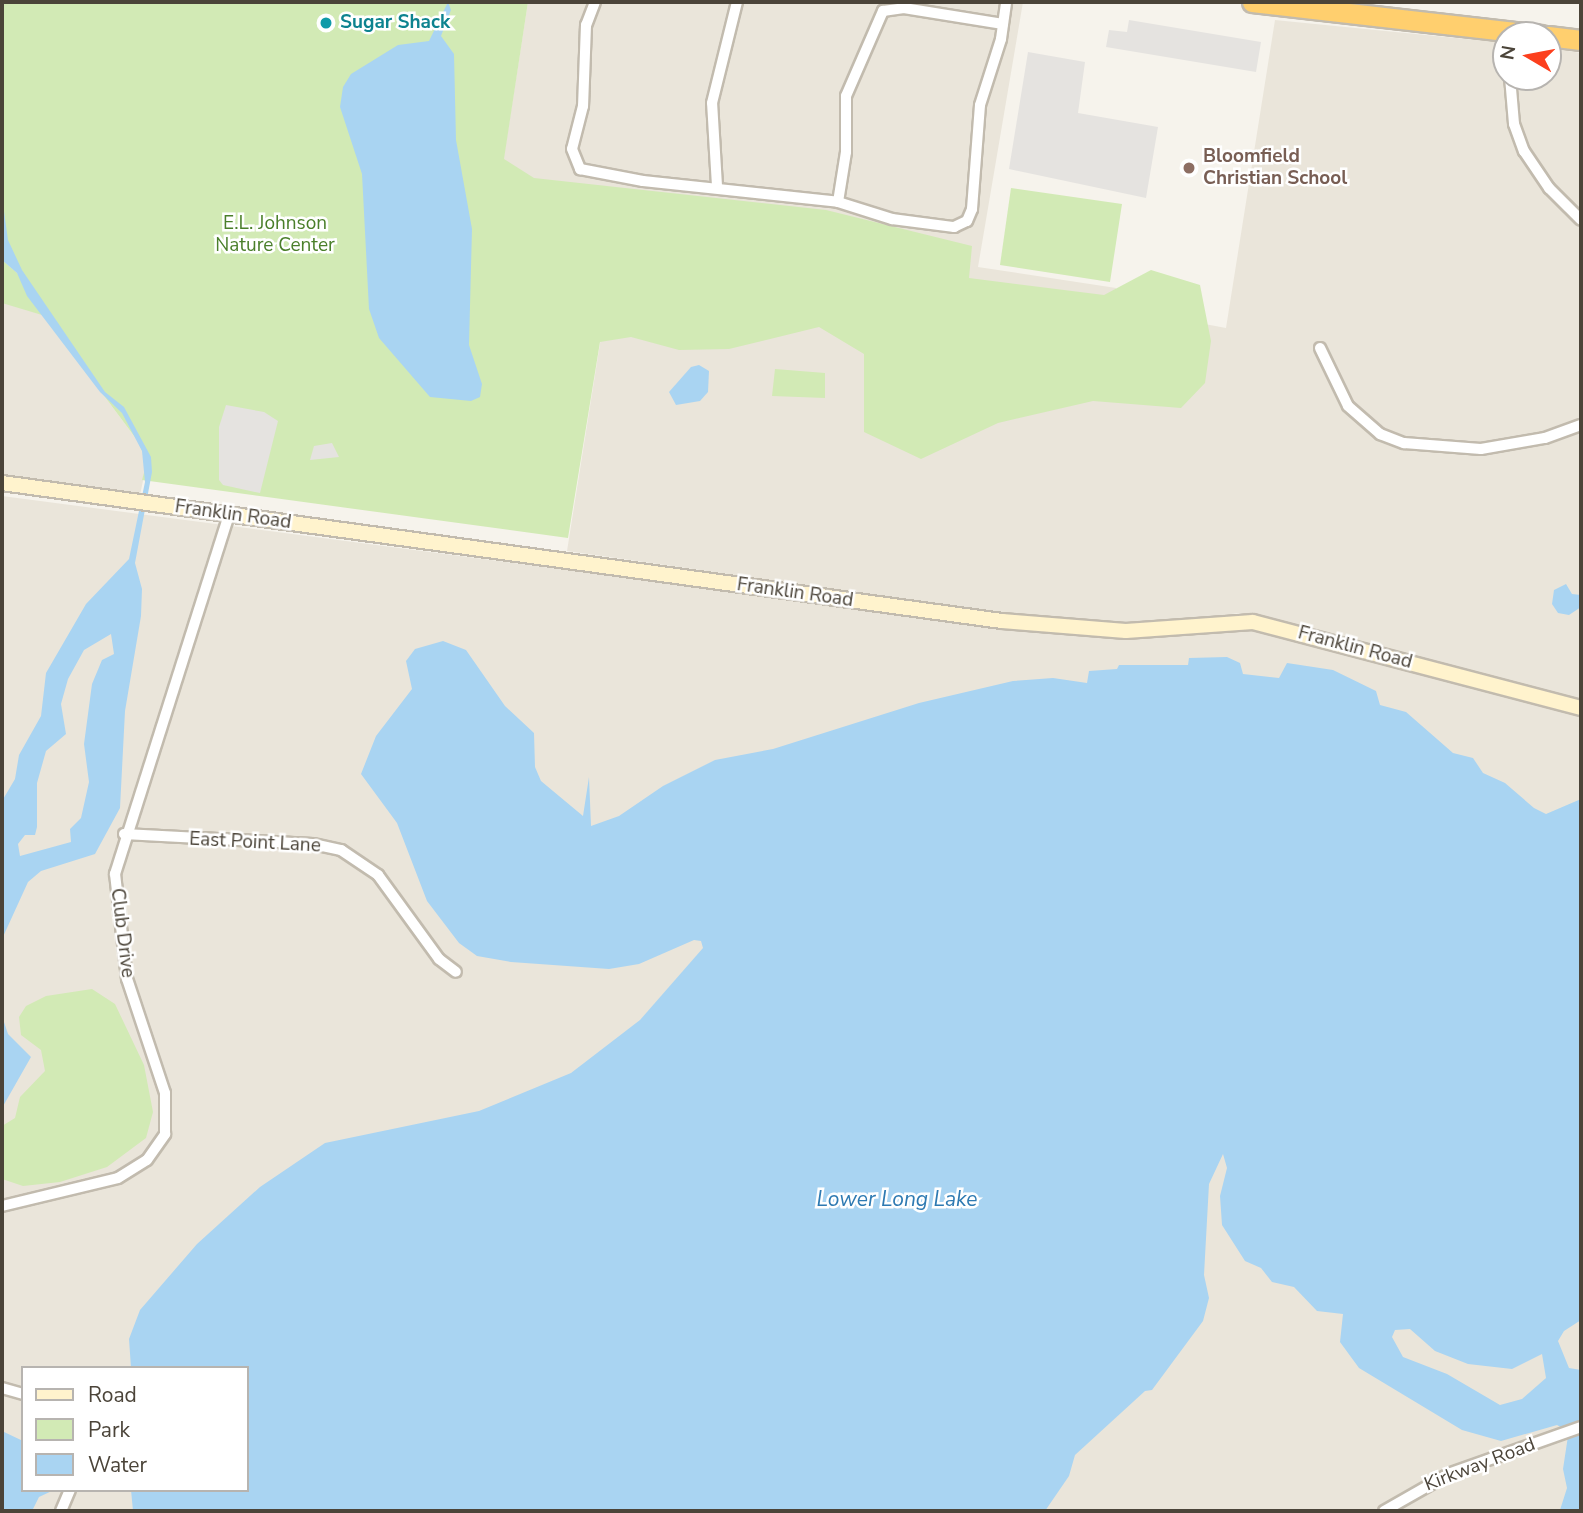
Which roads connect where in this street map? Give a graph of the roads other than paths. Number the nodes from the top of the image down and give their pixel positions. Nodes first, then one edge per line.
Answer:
1 (594, 2) edge
2 (737, 2) edge
3 (1006, 2) edge
4 (1252, 2) edge
5 (1344, 7) edge
6 (1003, 24) junction
7 (1492, 31) edge
8 (1562, 38) edge
9 (1581, 40) edge
10 (1511, 91) edge
11 (716, 186) junction
12 (838, 202) junction
13 (1581, 220) edge
14 (1320, 348) dead end
15 (1581, 425) edge
16 (2, 483) edge
17 (229, 514) junction
18 (1581, 708) edge
19 (124, 834) junction
20 (456, 972) dead end
21 (3, 1205) edge
22 (2, 1388) edge
23 (21, 1393) edge
24 (1581, 1427) edge
25 (69, 1492) edge
26 (61, 1511) edge
27 (1384, 1511) edge

1 - 11 street
2 - 11 street
3 - 6 street
4 - 5 highway
5 - 7 highway
6 - 12 street
6 - 12 street
8 - 9 highway
10 - 13 street
11 - 12 street
14 - 15 street
16 - 17 street, Franklin Road
17 - 18 street, Franklin Road
17 - 19 street, Club Drive
19 - 20 street, East Point Lane
19 - 21 street, Club Drive
22 - 23 street
24 - 27 street, Kirkway Road
25 - 26 street

